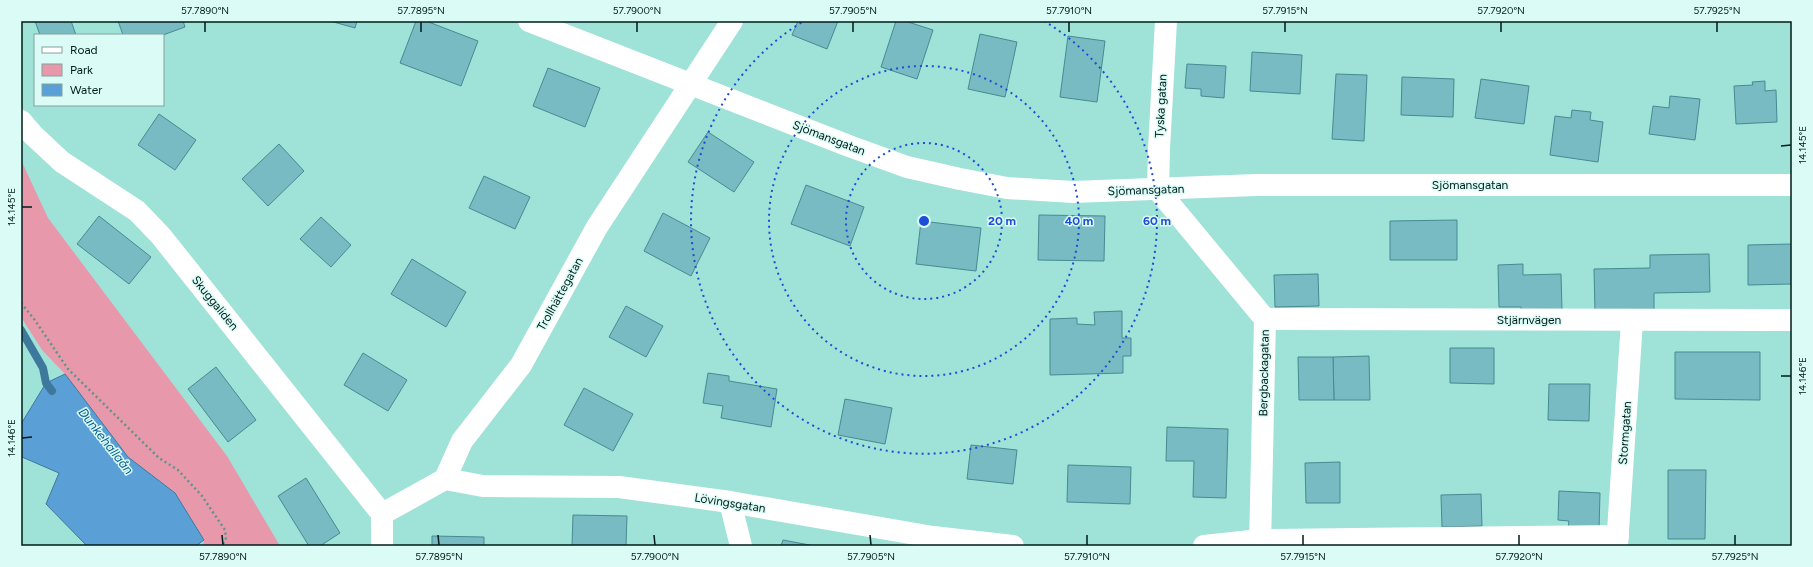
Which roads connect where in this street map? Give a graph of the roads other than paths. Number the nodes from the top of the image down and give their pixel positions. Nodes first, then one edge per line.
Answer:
1 (529, 21) edge
2 (732, 21) edge
3 (1166, 21) edge
4 (689, 84) junction
5 (21, 121) edge
6 (1792, 185) edge
7 (1158, 190) junction
8 (1265, 319) junction
9 (1792, 320) edge
10 (1632, 321) junction
11 (445, 479) junction
12 (730, 502) junction
13 (382, 514) junction
14 (1618, 541) edge
15 (1260, 543) edge
16 (382, 546) edge
17 (741, 546) edge
18 (1013, 546) edge
19 (1204, 546) edge

1 - 4 street, Sjömansgatan
2 - 4 street, Trollhättegatan
3 - 7 street, Tyska gatan
4 - 7 street, Sjömansgatan
4 - 11 street, Trollhättegatan
5 - 13 street, Skuggaliden
6 - 7 street, Sjömansgatan
7 - 8 street, Bergbackagatan
8 - 10 street, Stjärnvägen
8 - 15 street, Bergbackagatan
9 - 10 street, Stjärnvägen
10 - 14 street, Stormgatan
11 - 12 street, Lövingsgatan
11 - 13 street
12 - 17 street
12 - 18 street, Lövingsgatan
13 - 16 street
14 - 15 street
15 - 19 street

